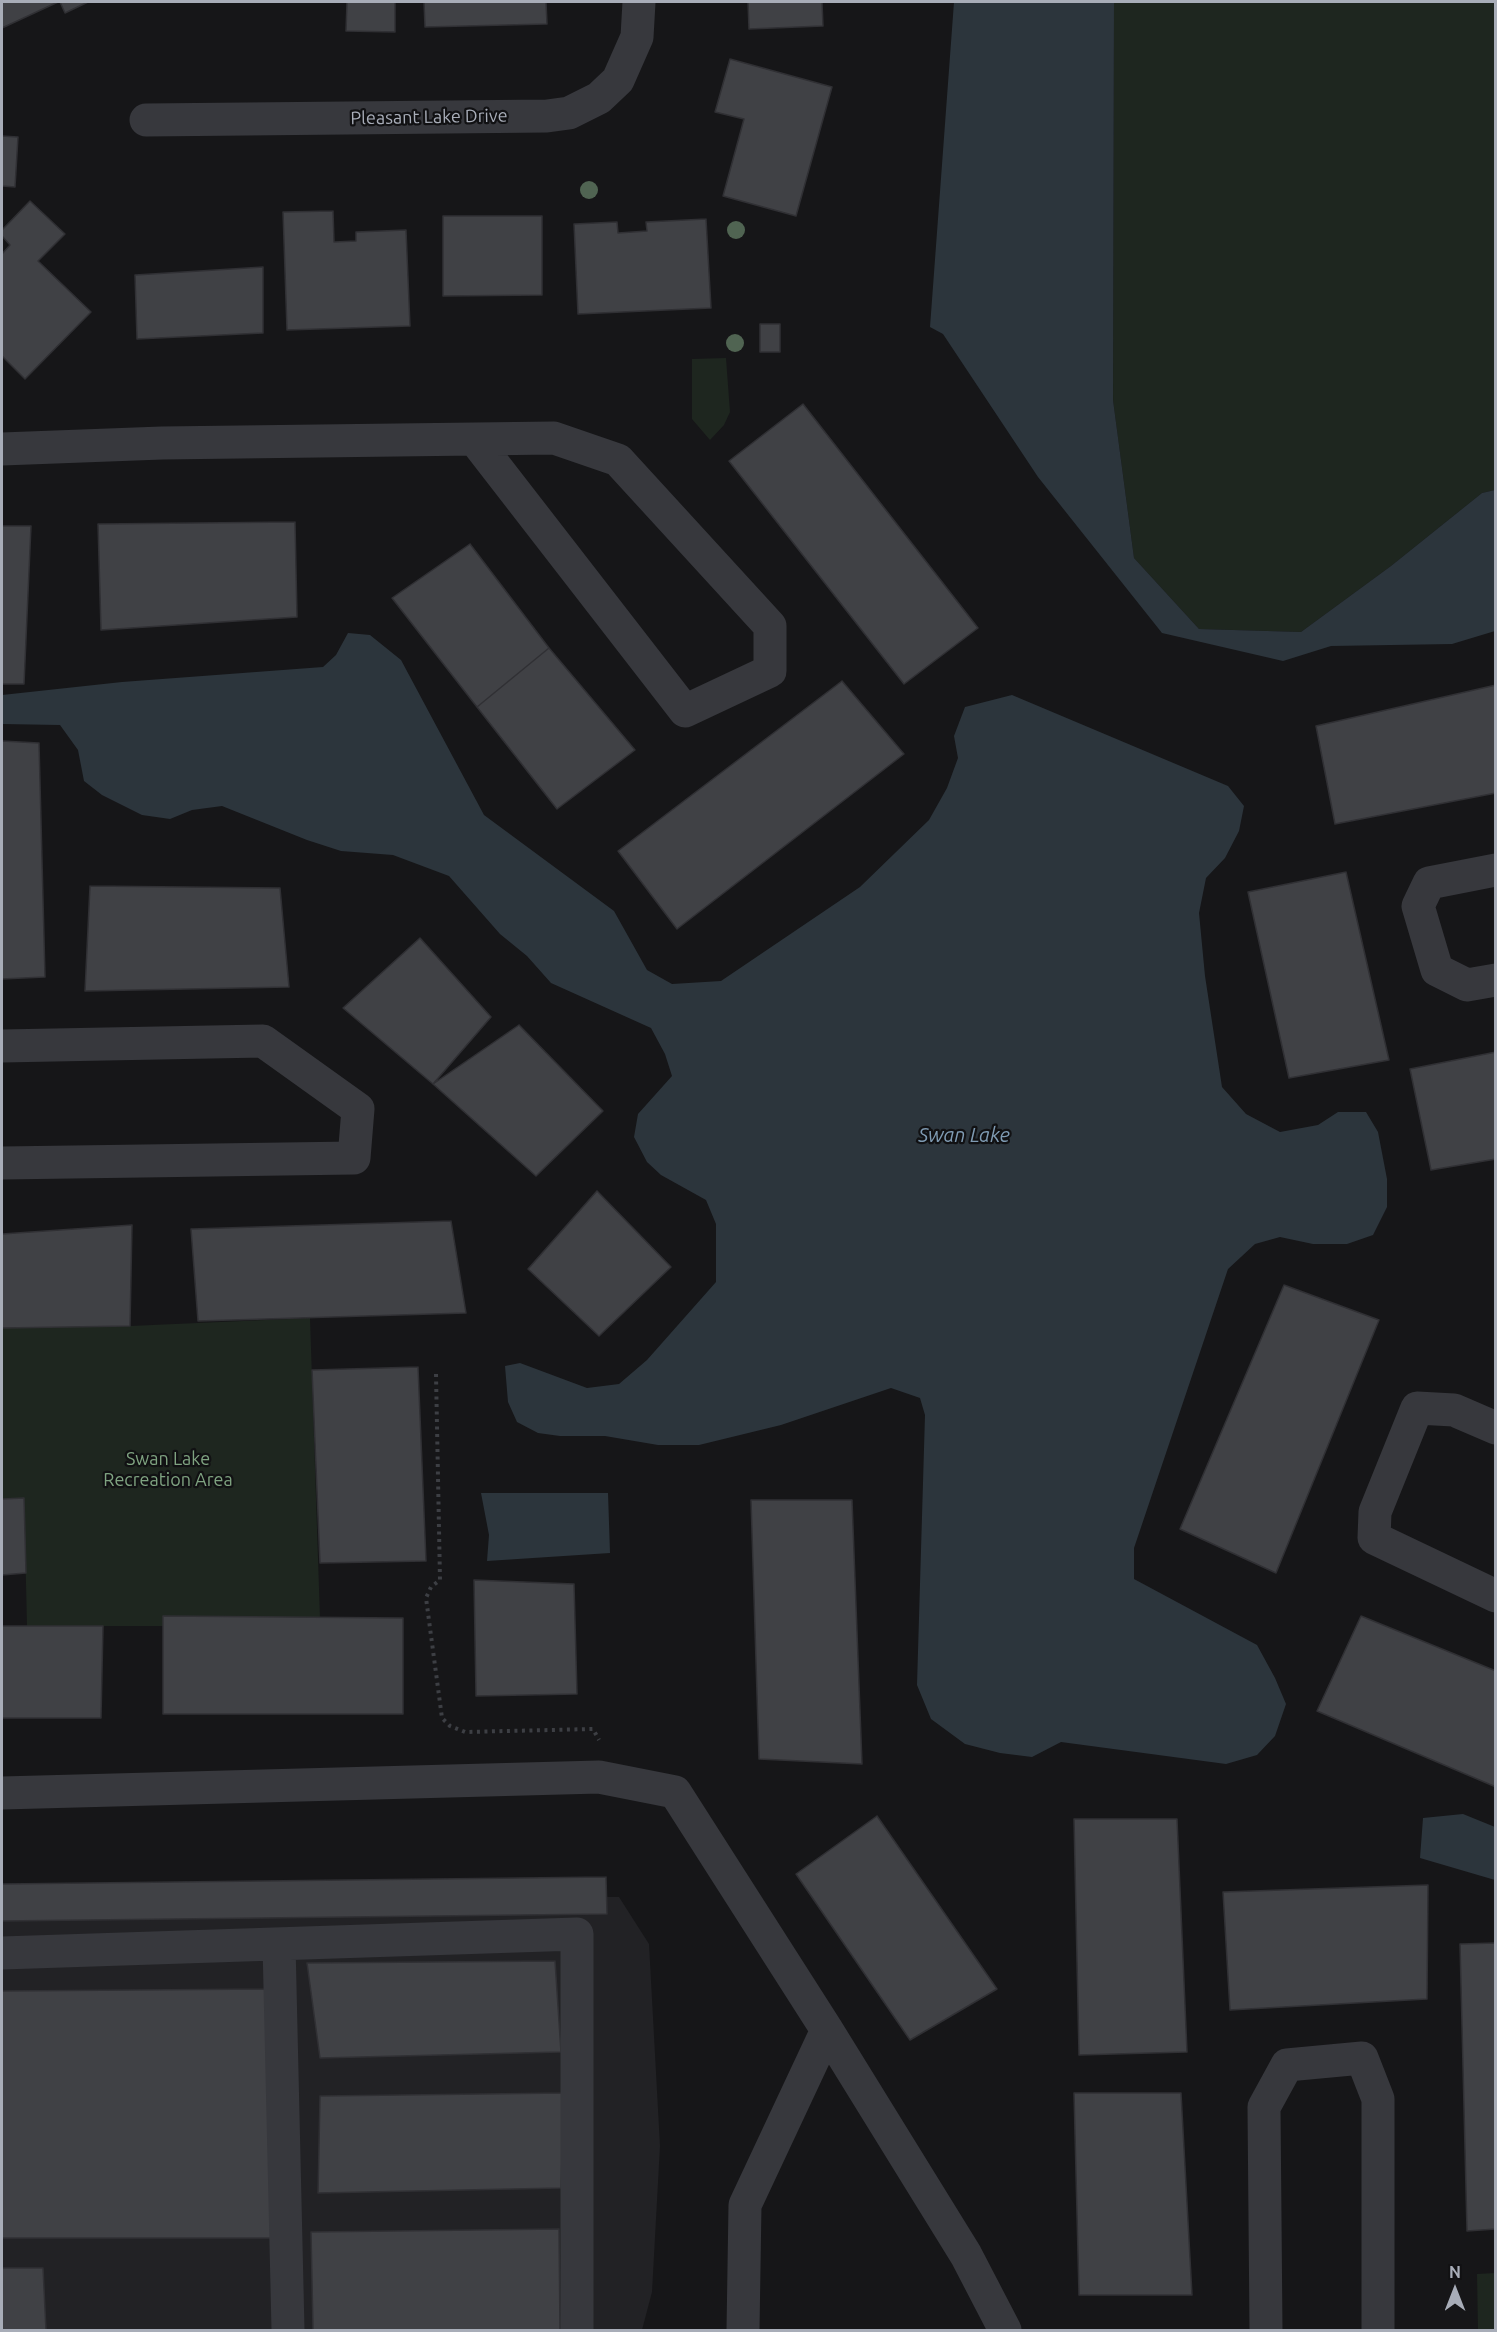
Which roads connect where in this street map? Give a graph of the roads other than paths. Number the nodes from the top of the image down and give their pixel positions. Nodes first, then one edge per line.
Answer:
1 (639, 2) edge
2 (146, 120) dead end
3 (475, 440) junction
4 (2, 449) edge
5 (1496, 870) edge
6 (1496, 980) edge
7 (2, 1046) edge
8 (2, 1163) edge
9 (1496, 1428) edge
10 (1496, 1596) edge
11 (2, 1793) edge
12 (279, 1944) junction
13 (2, 1953) edge
14 (827, 2030) junction
15 (288, 2331) edge
16 (577, 2331) edge
17 (743, 2331) edge
18 (1005, 2331) edge
19 (1266, 2331) edge
20 (1378, 2331) edge

1 - 2 street, Pleasant Lake Drive
3 - 3 street
3 - 4 street
5 - 6 street
7 - 8 street
9 - 10 street
11 - 14 street
12 - 13 street
12 - 15 street
12 - 16 street
14 - 17 street
14 - 18 street
19 - 20 street

